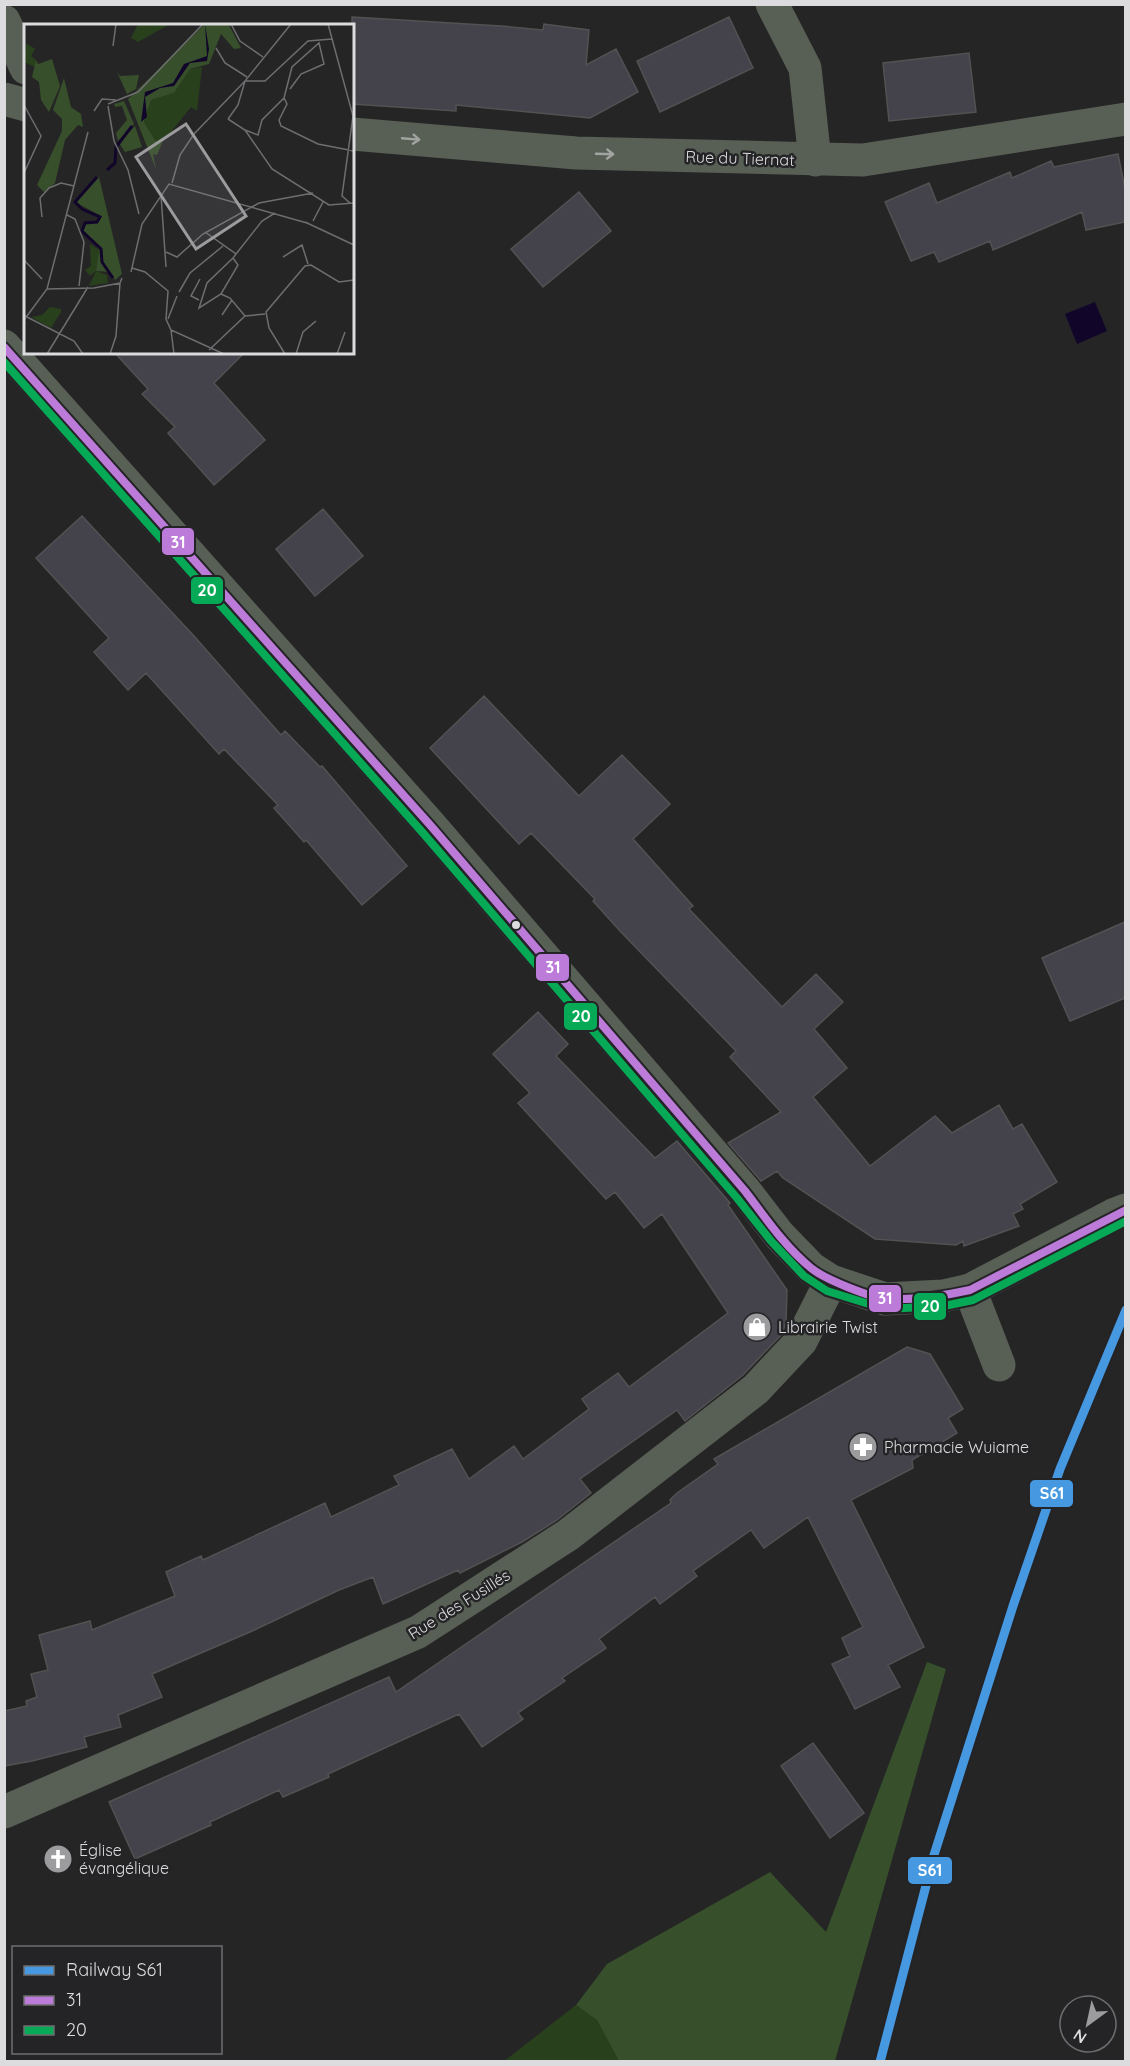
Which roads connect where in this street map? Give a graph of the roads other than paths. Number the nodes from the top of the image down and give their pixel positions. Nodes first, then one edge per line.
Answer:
1 (772, 4) edge
2 (4, 21) edge
3 (24, 64) edge
4 (4, 99) edge
5 (24, 104) edge
6 (1125, 119) edge
7 (354, 134) edge
8 (815, 160) junction
9 (4, 346) edge
10 (1121, 1206) edge
11 (831, 1281) junction
12 (970, 1290) junction
13 (999, 1365) dead end
14 (4, 1812) edge

1 - 8 street
2 - 3 street
4 - 5 street
6 - 8 street, Rue du Tiernat
7 -> 8 street, Rue du Tiernat
9 - 11 main road
10 - 12 main road
11 - 12 main road
11 - 14 street, Rue des Fusillés
12 - 13 street

